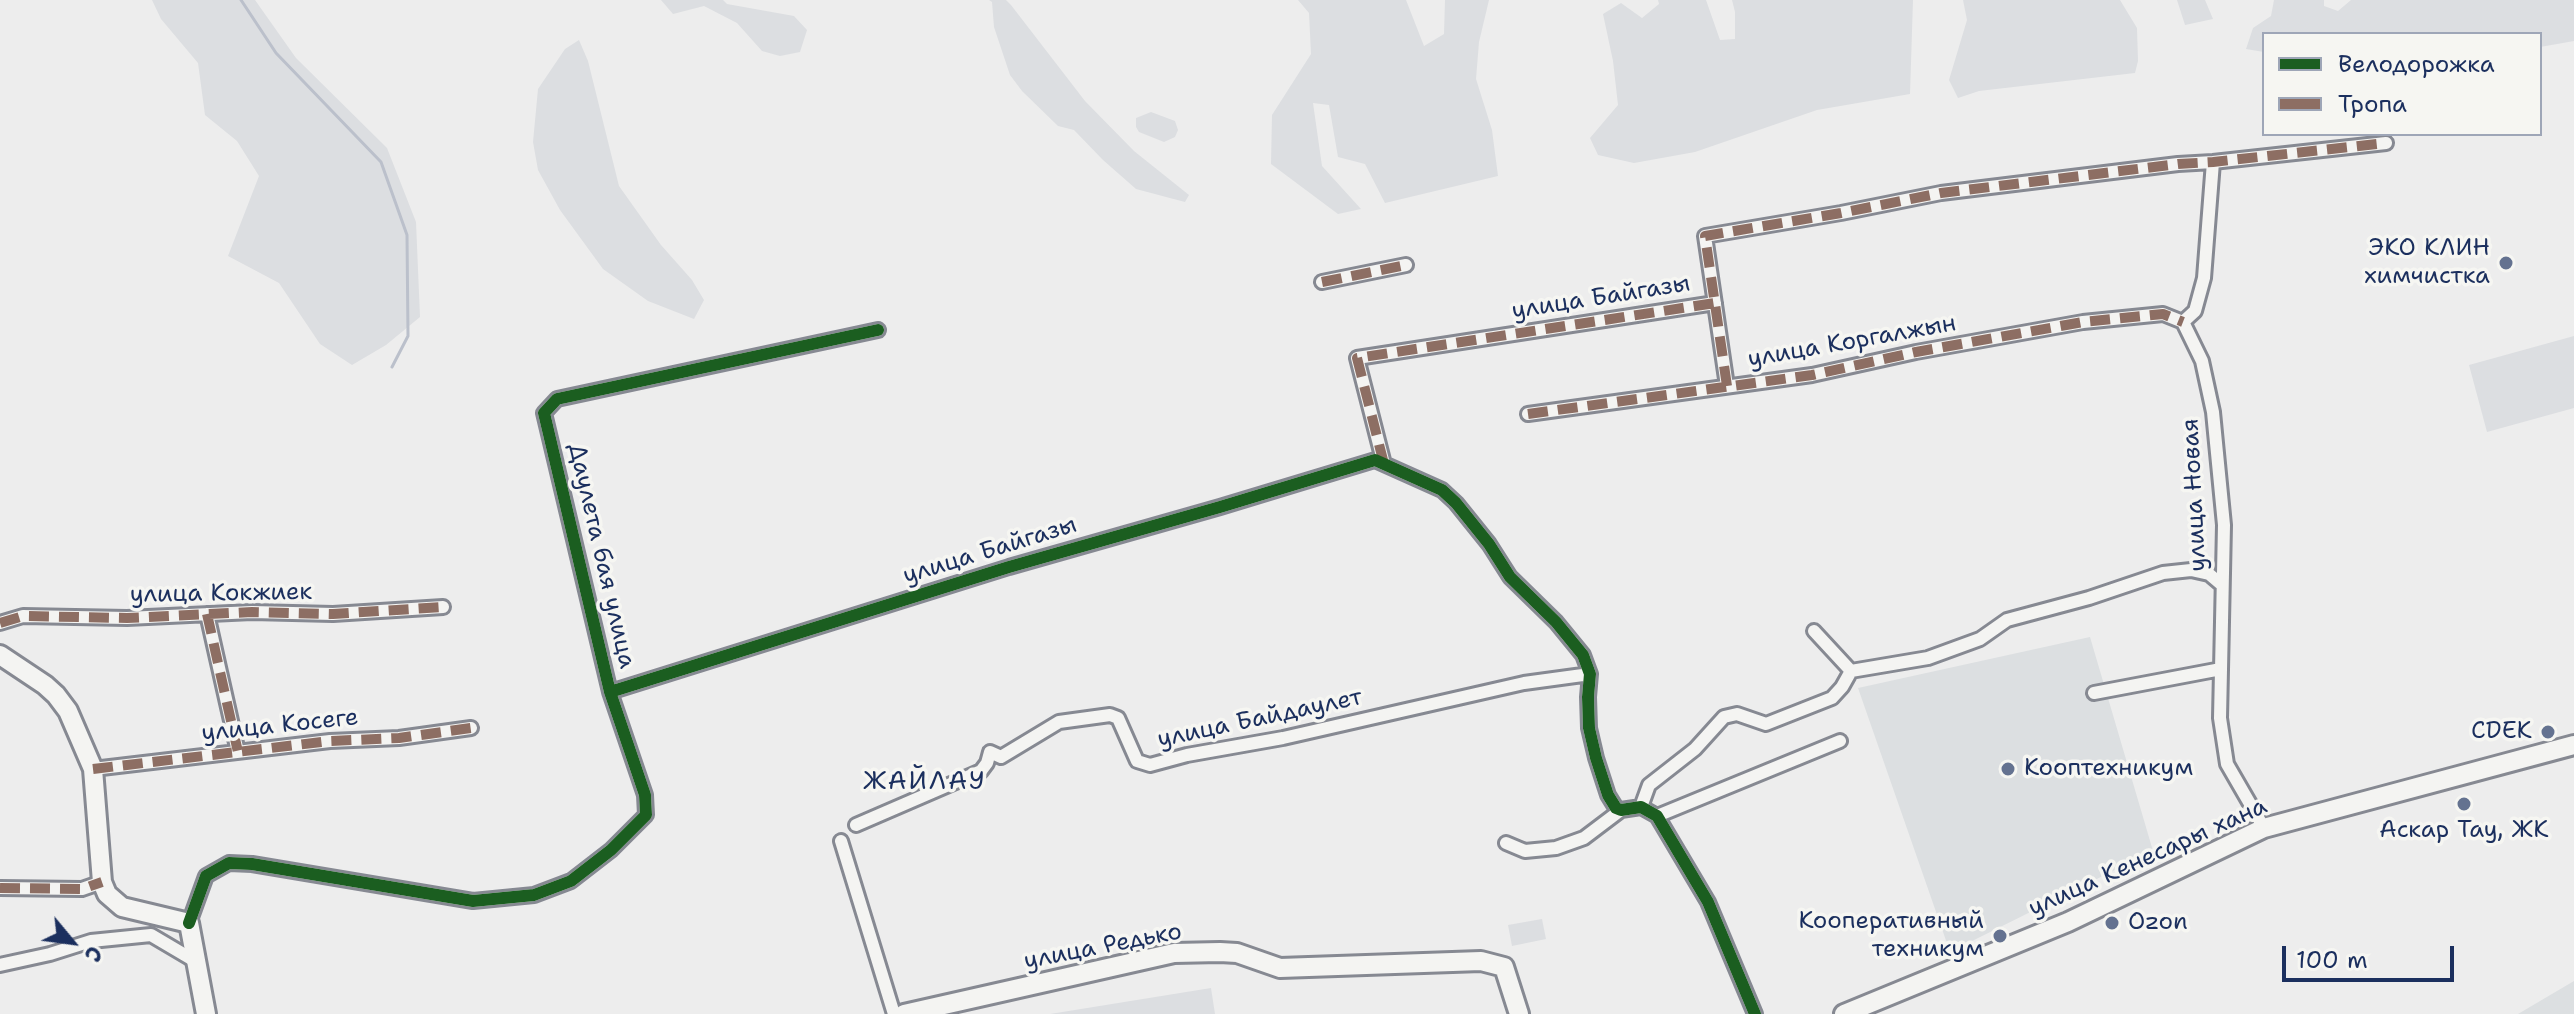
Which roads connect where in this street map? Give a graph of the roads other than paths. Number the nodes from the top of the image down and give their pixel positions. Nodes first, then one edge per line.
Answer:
1 (2386, 143) dead end
2 (2213, 162) junction
3 (1406, 265) dead end
4 (1322, 282) dead end
5 (1715, 303) junction
6 (2183, 322) junction
7 (878, 330) dead end
8 (1727, 386) junction
9 (1528, 414) dead end
10 (1384, 464) junction
11 (2222, 585) junction
12 (443, 607) dead end
13 (207, 614) junction
14 (0, 623) edge
15 (1814, 631) dead end
16 (0, 655) edge
17 (2221, 669) junction
18 (1851, 671) junction
19 (1590, 674) junction
20 (610, 692) junction
21 (2094, 693) dead end
22 (471, 728) dead end
23 (1840, 741) dead end
24 (2574, 745) edge
25 (238, 752) junction
26 (93, 769) junction
27 (1641, 807) junction
28 (1621, 810) junction
29 (1657, 816) junction
30 (856, 825) dead end
31 (2264, 828) junction
32 (841, 841) dead end
33 (1506, 843) dead end
34 (102, 882) junction
35 (0, 888) edge
36 (189, 923) junction
37 (195, 961) junction
38 (0, 965) edge
39 (206, 1014) edge
40 (894, 1014) edge
41 (904, 1014) edge
42 (1519, 1014) edge
43 (1755, 1014) edge
44 (1844, 1014) edge

1 - 2 street, улица Байгазы
2 - 5 street, улица Байгазы
2 - 6 street
3 - 4 street
5 - 8 street, улица Байгазы
5 - 10 street, улица Байгазы
6 - 8 street, улица Коргалжын
6 - 11 street, улица Новая
7 - 20 street, Даулета бая улица
8 - 9 street, улица Коргалжын
10 - 19 street
10 - 20 street, улица Байгазы
11 - 17 street, улица Новая
11 - 18 street
12 - 13 street, улица Кокжиек
13 - 14 street, улица Кокжиек
13 - 25 street
15 - 18 street
16 - 26 street
17 - 21 street
17 - 31 street, улица Новая
18 - 27 street
19 - 28 street
19 - 30 street, улица Байдаулет
20 - 36 street, Даулета бая улица
22 - 25 street, улица Косеге
23 - 29 street
24 - 31 street, улица Кенесары хана
25 - 26 street, улица Косеге
26 - 34 street
27 - 28 street
27 - 29 street
28 - 33 street
29 - 43 street
31 - 44 street, улица Кенесары хана
32 - 40 street
34 - 35 street
34 - 36 street
36 - 37 street
37 - 38 street
37 - 39 street
41 - 42 street, улица Редько

